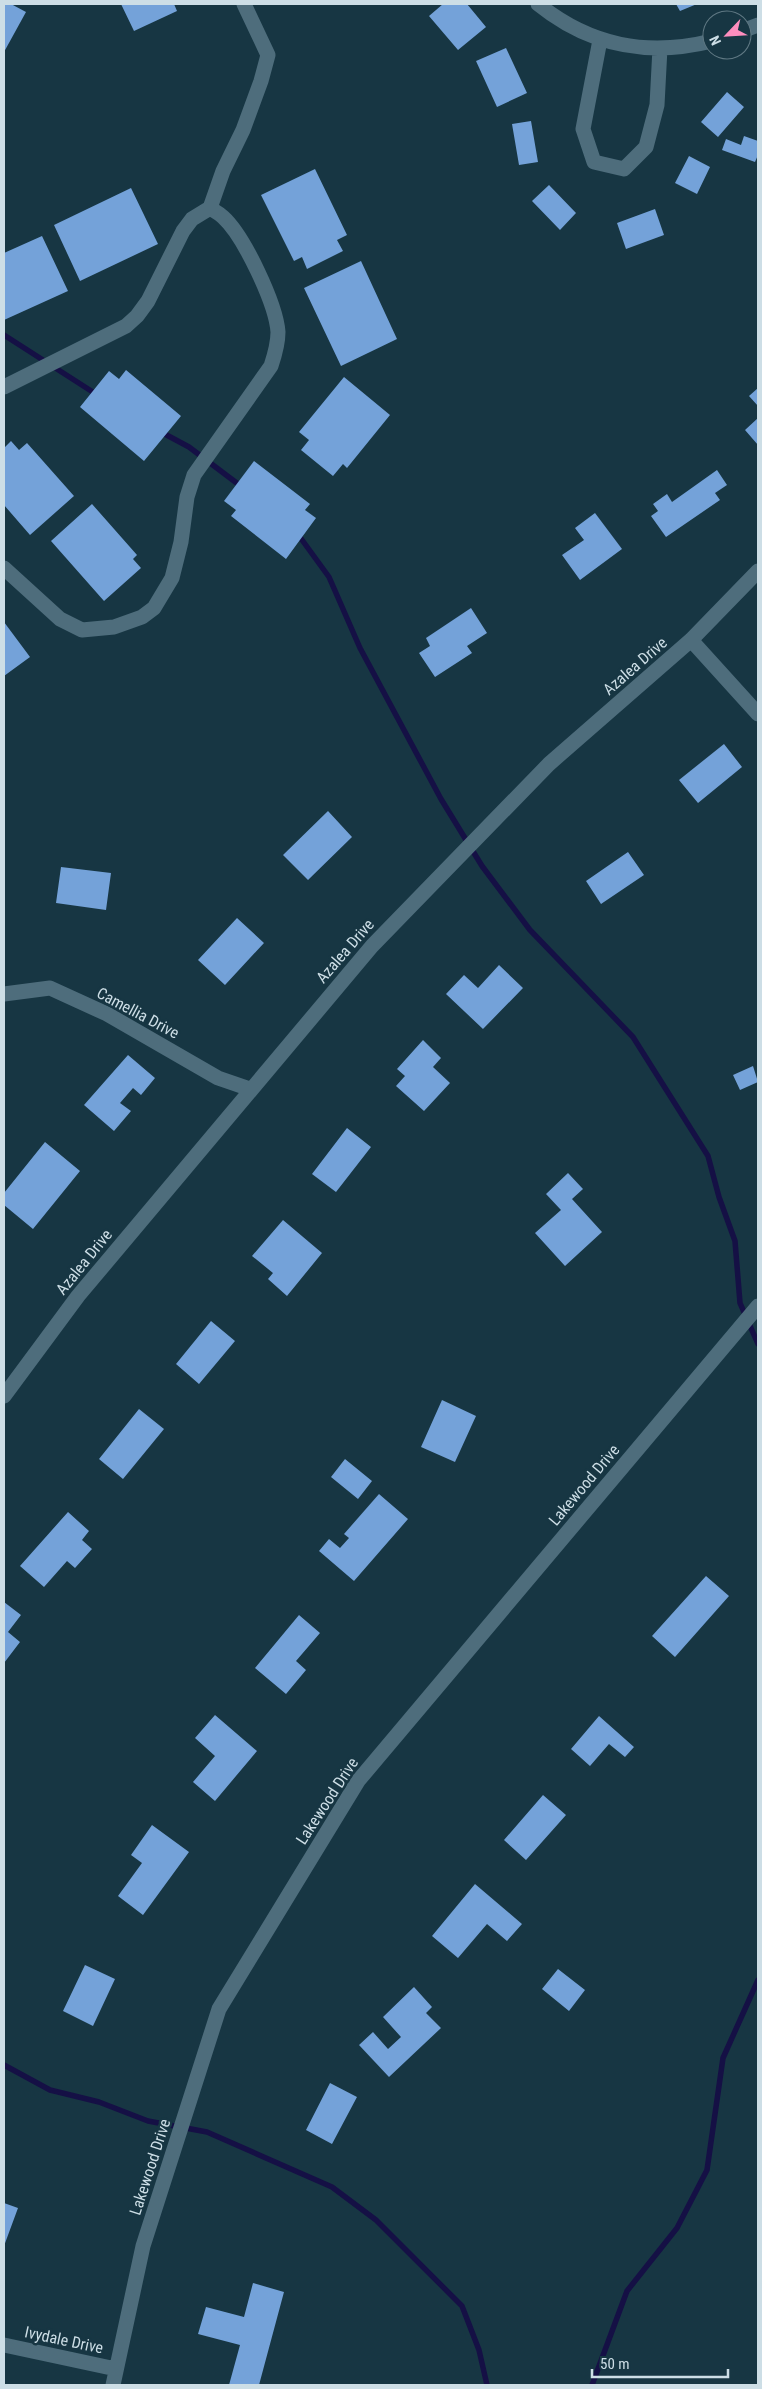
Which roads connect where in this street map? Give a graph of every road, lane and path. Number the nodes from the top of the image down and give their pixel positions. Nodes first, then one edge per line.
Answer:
1 (244, 4) edge
2 (538, 4) edge
3 (600, 40) junction
4 (702, 42) edge
5 (660, 48) junction
6 (210, 208) junction
7 (4, 387) edge
8 (4, 568) edge
9 (758, 571) edge
10 (691, 640) junction
11 (758, 714) edge
12 (4, 994) edge
13 (250, 1090) junction
14 (758, 1306) edge
15 (4, 1396) edge
16 (4, 2345) edge
17 (116, 2369) junction
18 (113, 2385) edge

1 - 6 street
2 - 3 street
3 - 5 street
3 - 5 street
4 - 5 street
6 - 7 street
6 - 8 street
9 - 10 street, Azalea Drive
10 - 11 street
10 - 13 street, Azalea Drive
12 - 13 street, Camellia Drive
13 - 15 street, Azalea Drive
14 - 17 street, Lakewood Drive
16 - 17 street, Ivydale Drive
17 - 18 street, Lakewood Drive

